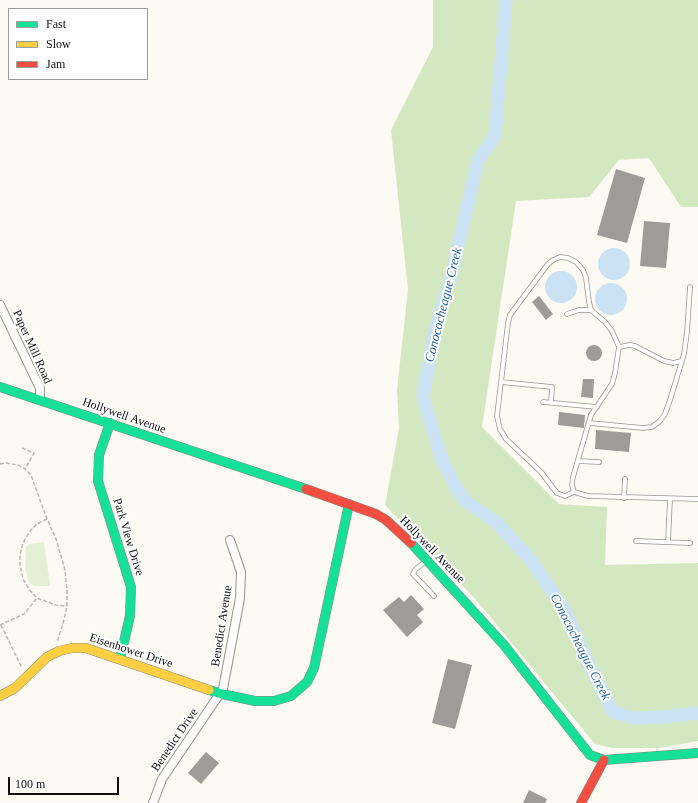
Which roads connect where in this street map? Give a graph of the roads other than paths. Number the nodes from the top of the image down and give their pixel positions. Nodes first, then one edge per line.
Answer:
1 (690, 287) dead end
2 (0, 305) edge
3 (591, 310) junction
4 (567, 314) dead end
5 (618, 347) junction
6 (682, 361) junction
7 (501, 382) junction
8 (0, 387) edge
9 (40, 400) junction
10 (543, 402) dead end
11 (551, 402) junction
12 (597, 407) junction
13 (589, 423) junction
14 (110, 424) junction
15 (578, 461) junction
16 (599, 462) dead end
17 (625, 479) dead end
18 (574, 492) junction
19 (624, 498) junction
20 (670, 499) junction
21 (698, 499) edge
22 (349, 504) junction
23 (230, 540) dead end
24 (636, 541) dead end
25 (668, 542) junction
26 (690, 543) dead end
27 (427, 560) junction
28 (434, 596) dead end
29 (120, 659) junction
30 (222, 694) junction
31 (0, 696) edge
32 (698, 753) edge
33 (604, 760) junction
34 (153, 803) edge
35 (581, 803) edge

1 - 6 lane
2 - 9 street, Paper Mill Road
3 - 4 lane
3 - 5 lane
3 - 7 lane
5 - 6 lane
5 - 12 lane
6 - 13 lane
7 - 11 lane
7 - 18 lane
8 - 9 street, Hollywell Avenue
9 - 14 street, Hollywell Avenue
10 - 11 lane
11 - 12 lane
12 - 13 lane
13 - 15 lane
14 - 22 street, Hollywell Avenue
14 - 29 street, Park View Drive
15 - 16 lane
15 - 18 lane
17 - 19 lane
18 - 19 lane
19 - 20 lane
20 - 21 lane
20 - 25 lane
22 - 27 street, Hollywell Avenue
22 - 30 street, Eisenhower Drive
23 - 30 street, Benedict Avenue
24 - 25 lane
25 - 26 lane
27 - 28 lane
27 - 33 street, Hollywell Avenue
29 - 30 street, Eisenhower Drive
29 - 31 street, Eisenhower Drive
30 - 34 street, Benedict Drive
32 - 33 street
33 - 35 street

